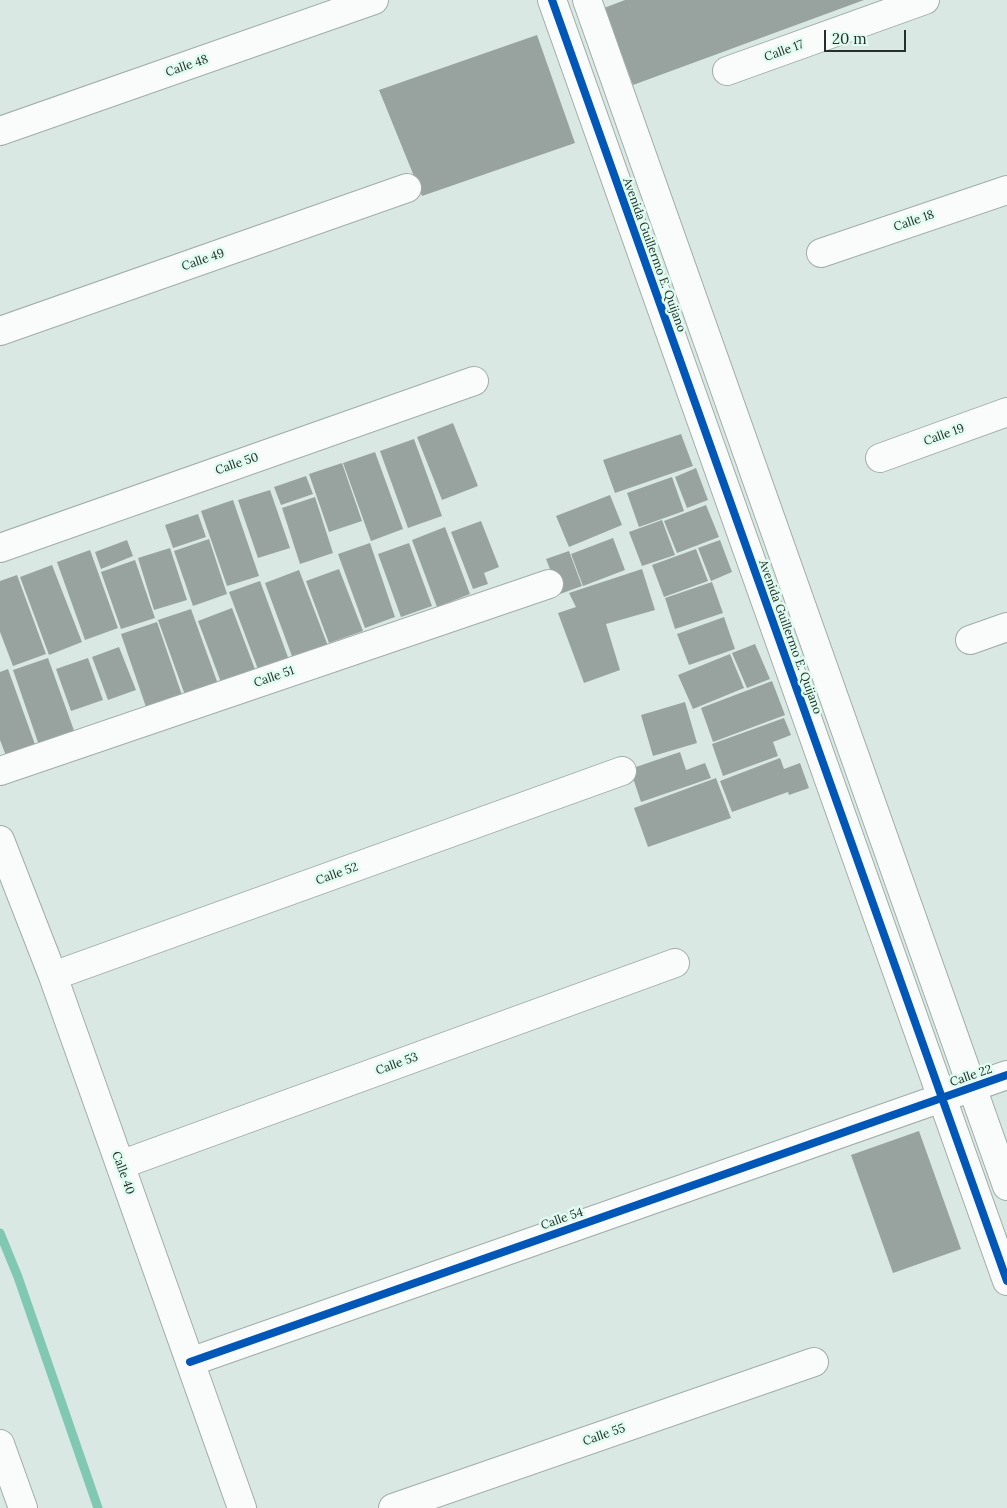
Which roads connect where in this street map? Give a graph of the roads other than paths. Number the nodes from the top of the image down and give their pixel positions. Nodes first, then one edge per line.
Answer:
1 (374, 0) edge
2 (552, 0) edge
3 (587, 0) edge
4 (925, 0) edge
5 (727, 71) dead end
6 (0, 131) edge
7 (407, 188) dead end
8 (1007, 190) edge
9 (658, 202) junction
10 (627, 212) junction
11 (821, 253) dead end
12 (0, 331) edge
13 (474, 381) dead end
14 (1007, 412) edge
15 (880, 458) dead end
16 (0, 548) edge
17 (548, 584) dead end
18 (1007, 628) edge
19 (970, 640) dead end
20 (820, 659) junction
21 (790, 669) junction
22 (0, 771) edge
23 (622, 771) dead end
24 (0, 840) edge
25 (675, 963) dead end
26 (53, 976) junction
27 (1007, 1076) edge
28 (972, 1088) junction
29 (942, 1098) junction
30 (120, 1165) junction
31 (1007, 1186) edge
32 (1007, 1281) edge
33 (190, 1362) junction
34 (814, 1362) dead end
35 (0, 1444) edge
36 (23, 1508) edge
37 (242, 1508) edge
38 (393, 1508) edge

1 - 6 street, Calle 48
2 - 10 street, Avenida Guillermo E. Quijano
3 - 9 street, Avenida Guillermo E. Quijano
4 - 5 street, Calle 17
7 - 12 street, Calle 49
8 - 11 street, Calle 18
9 - 10 street
9 - 20 street, Avenida Guillermo E. Quijano
10 - 21 street, Avenida Guillermo E. Quijano
13 - 16 street, Calle 50
14 - 15 street, Calle 19
17 - 22 street, Calle 51
18 - 19 street
20 - 21 street
20 - 28 street, Avenida Guillermo E. Quijano
21 - 29 street, Avenida Guillermo E. Quijano
23 - 26 street, Calle 52
24 - 26 street, Calle 40
25 - 30 street, Calle 53
26 - 30 street, Calle 40
27 - 28 street, Calle 22
28 - 29 street, Calle 22
28 - 31 street, Avenida Guillermo E. Quijano
29 - 32 street, Avenida Guillermo E. Quijano
29 - 33 street, Calle 54
30 - 33 street, Calle 40
33 - 37 street, Calle 40
34 - 38 street, Calle 55
35 - 36 street

